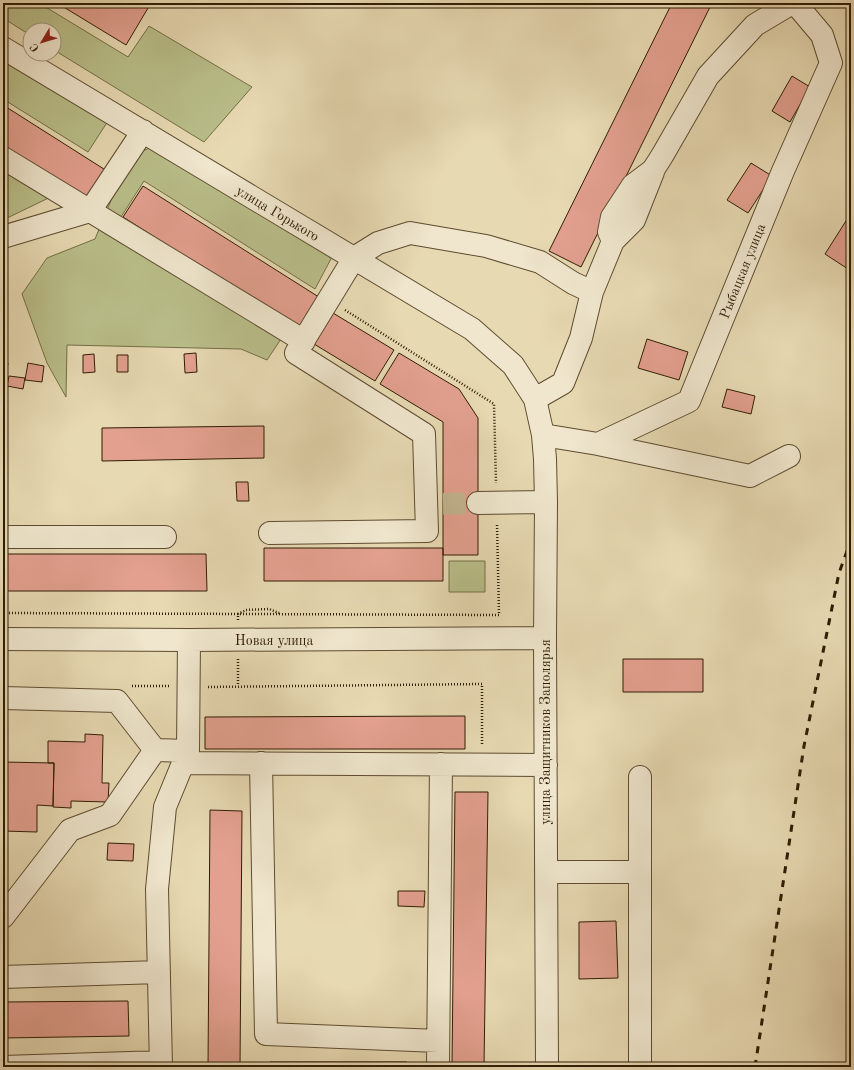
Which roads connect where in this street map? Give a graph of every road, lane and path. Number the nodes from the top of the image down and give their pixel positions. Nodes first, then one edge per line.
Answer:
1 (794, 3) edge
2 (3, 48) edge
3 (143, 131) junction
4 (3, 158) edge
5 (90, 211) junction
6 (3, 237) edge
7 (354, 258) junction
8 (592, 292) junction
9 (304, 341) junction
10 (535, 399) junction
11 (543, 435) junction
12 (598, 444) junction
13 (790, 456) dead end
14 (546, 502) junction
15 (478, 503) tunnel mouth
16 (270, 533) dead end
17 (3, 537) edge
18 (165, 537) dead end
19 (3, 613) edge
20 (238, 614) junction
21 (268, 614) dead end
22 (281, 614) dead end
23 (545, 638) junction
24 (3, 639) edge
25 (189, 640) junction
26 (127, 686) dead end
27 (189, 687) junction
28 (3, 698) edge
29 (155, 750) junction
30 (186, 757) junction
31 (261, 763) junction
32 (441, 764) junction
33 (482, 765) junction
34 (546, 765) junction
35 (640, 777) dead end
36 (546, 872) junction
37 (640, 872) junction
38 (3, 917) edge
39 (158, 972) junction
40 (3, 977) edge
41 (438, 1041) junction
42 (161, 1065) edge
43 (3, 1067) edge
44 (438, 1067) edge
45 (547, 1067) edge
46 (640, 1067) edge

1 - 8 street
1 - 12 street, Рыбацкая улица
2 - 3 street, улица Горького
3 - 5 street
3 - 7 street, улица Горького
4 - 5 street
5 - 6 street
5 - 9 street
7 - 8 street
7 - 9 street
7 - 10 street, улица Горького
8 - 10 street
9 - 16 street
10 - 11 street, улица Защитников Заполярья
11 - 12 street
11 - 14 street, улица Защитников Заполярья
12 - 13 street
14 - 15 street
14 - 23 street, улица Защитников Заполярья
17 - 18 street
19 - 20 path
20 - 21 path
20 - 22 path
23 - 25 street, Новая улица
23 - 34 street, улица Защитников Заполярья
24 - 25 street, Новая улица
25 - 27 street
26 - 27 path
27 - 30 street
27 - 33 path
28 - 29 street
29 - 30 street
29 - 38 street
30 - 31 street
30 - 39 street
31 - 32 street
31 - 41 street
32 - 33 street
32 - 41 street
33 - 34 street
34 - 36 street, улица Защитников Заполярья
35 - 37 street
36 - 37 street
36 - 45 street, улица Защитников Заполярья
37 - 46 street
39 - 40 street
39 - 42 street
41 - 44 street
42 - 43 street

